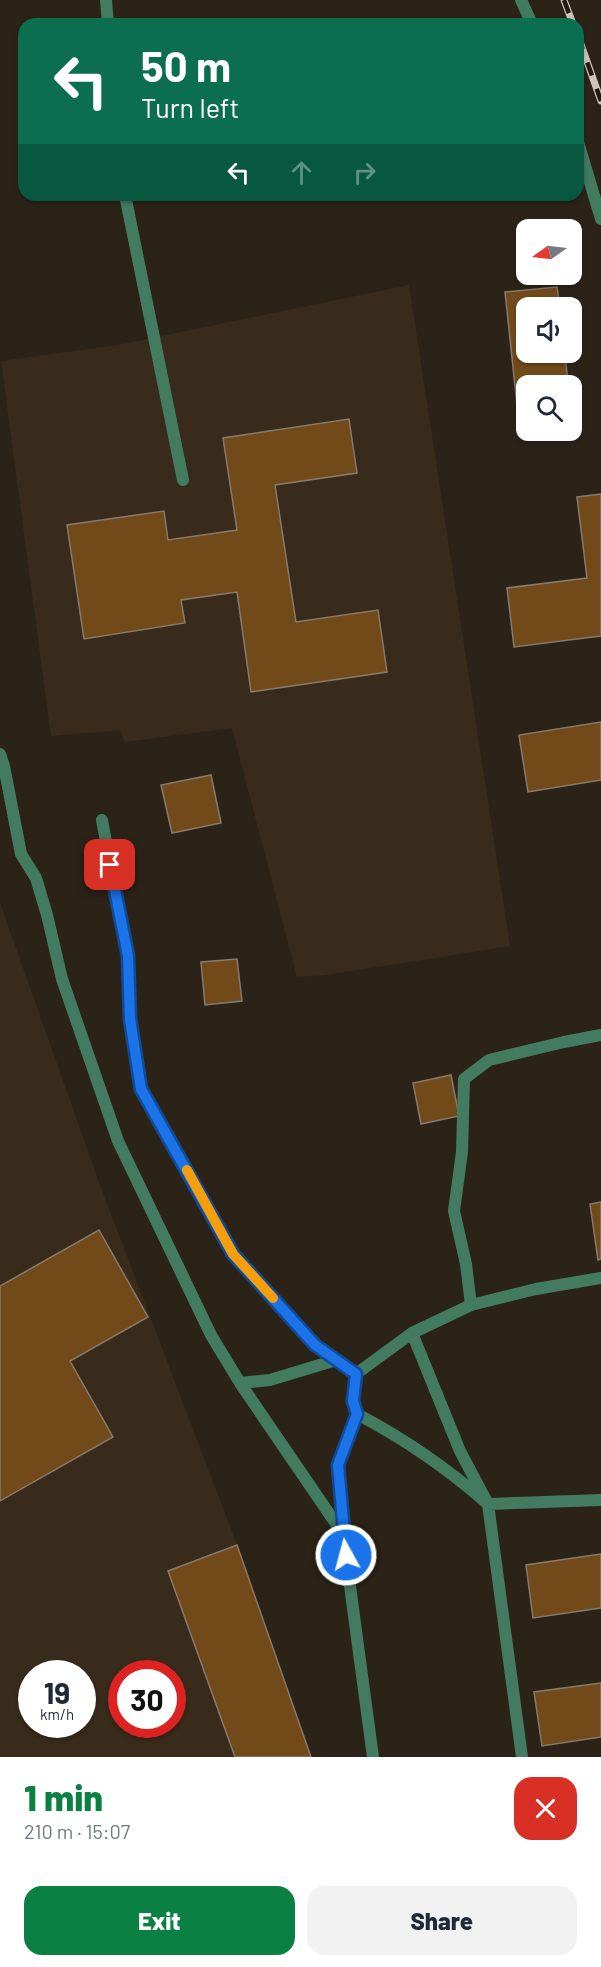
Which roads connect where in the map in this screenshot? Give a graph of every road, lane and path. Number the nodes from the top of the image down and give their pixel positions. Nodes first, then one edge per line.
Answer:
1 (106, 0) edge
2 (521, 0) edge
3 (108, 18) edge
4 (529, 18) edge
5 (584, 162) edge
6 (125, 201) edge
7 (601, 219) edge
8 (183, 480) dead end
9 (0, 754) edge
10 (102, 820) dead end
11 (601, 1035) edge
12 (601, 1278) edge
13 (471, 1305) junction
14 (412, 1333) junction
15 (336, 1360) junction
16 (356, 1374) junction
17 (240, 1383) junction
18 (357, 1414) junction
19 (601, 1500) edge
20 (488, 1504) junction
21 (343, 1534) junction
22 (374, 1757) edge
23 (522, 1757) edge

1 - 3 street
2 - 4 street
5 - 7 street
6 - 8 street
9 - 17 street
10 - 15 street
11 - 13 street
12 - 13 street
13 - 14 street
14 - 16 street
14 - 20 street
15 - 16 street
15 - 17 street
16 - 18 street
17 - 21 street
18 - 20 street
18 - 21 street
19 - 20 street
20 - 23 street
21 - 22 street

